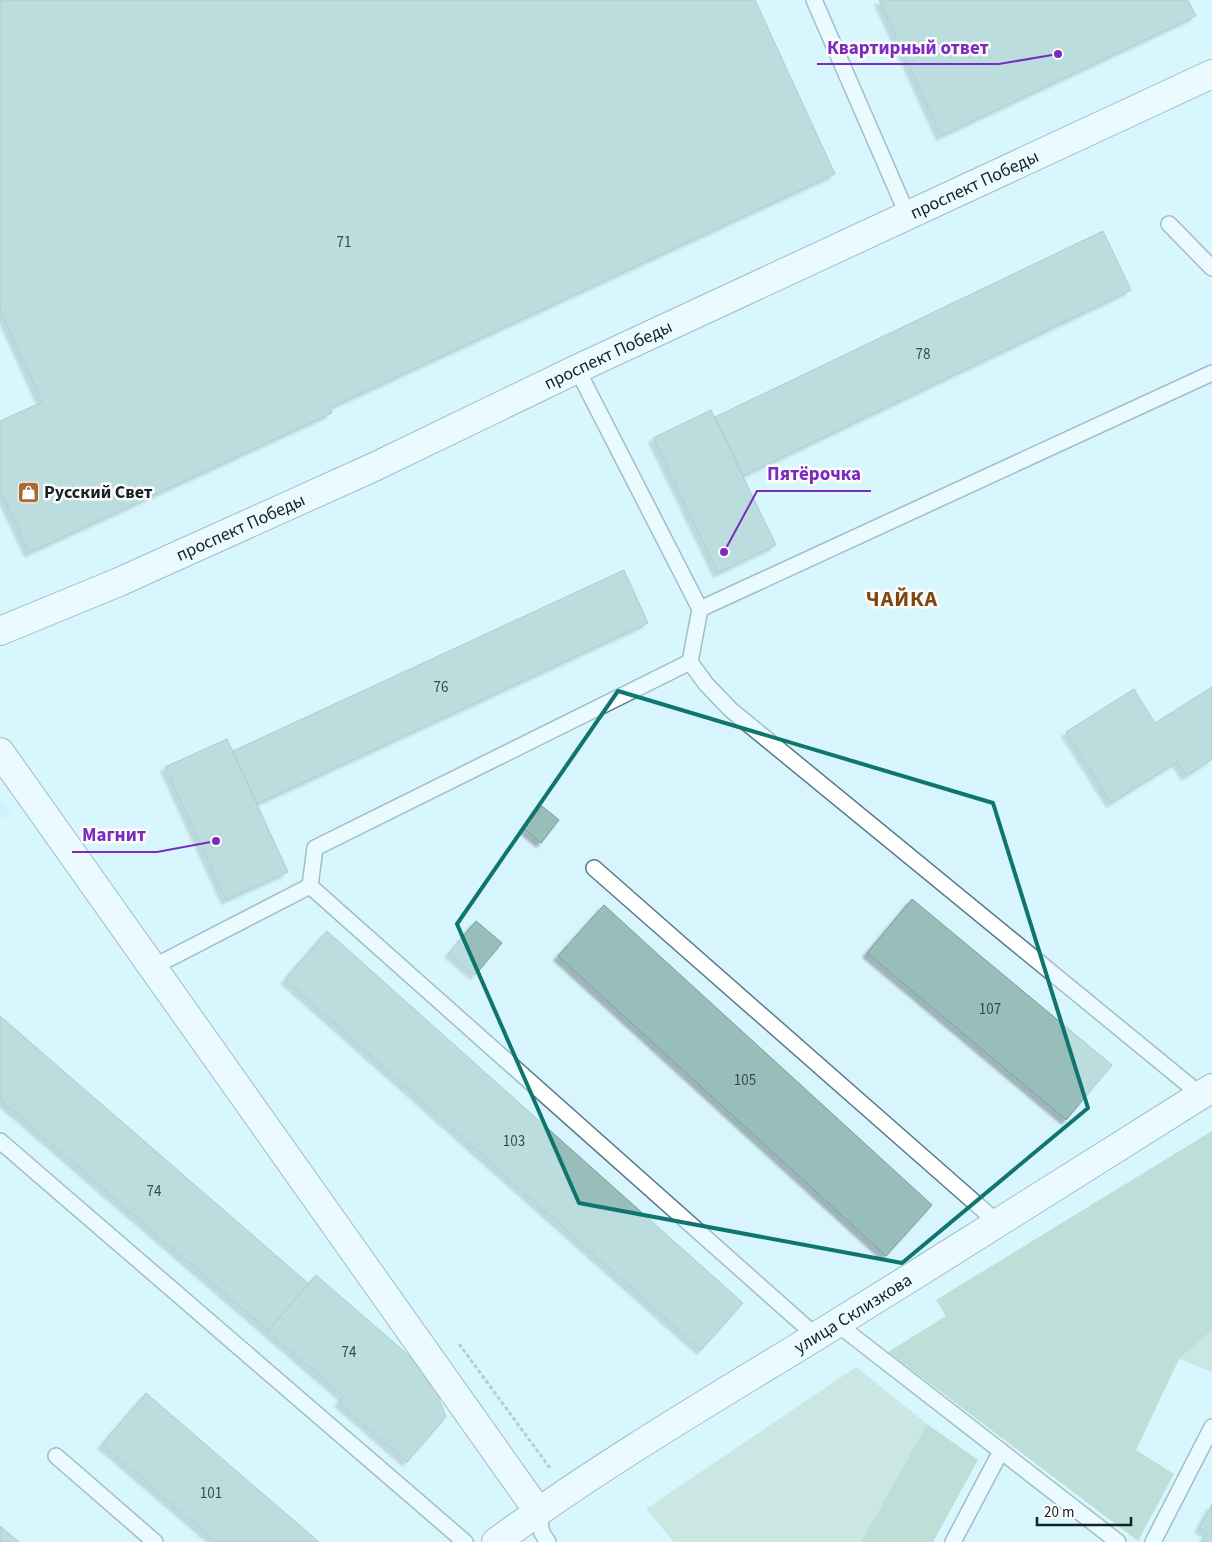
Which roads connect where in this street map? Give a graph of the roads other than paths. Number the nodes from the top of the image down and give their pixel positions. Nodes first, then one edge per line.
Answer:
1 (814, 0) edge
2 (1212, 74) edge
3 (908, 216) junction
4 (1170, 224) dead end
5 (1212, 268) edge
6 (577, 369) junction
7 (1212, 373) edge
8 (700, 609) junction
9 (0, 631) edge
10 (690, 662) junction
11 (0, 752) edge
12 (594, 868) dead end
13 (310, 886) junction
14 (152, 968) junction
15 (1206, 1091) edge
16 (0, 1141) edge
17 (998, 1223) junction
18 (826, 1330) junction
19 (1212, 1427) edge
20 (1001, 1451) junction
21 (56, 1456) dead end
22 (538, 1511) junction
23 (155, 1542) edge
24 (465, 1542) edge
25 (496, 1542) edge
26 (548, 1542) edge
27 (952, 1542) edge
28 (1118, 1542) edge
29 (1153, 1542) edge

1 - 3 lane
2 - 3 street, проспект Победы
3 - 6 street, проспект Победы
4 - 5 lane
6 - 8 lane
6 - 9 street, проспект Победы
7 - 8 lane
8 - 10 lane
10 - 13 lane
10 - 15 lane
11 - 14 street
12 - 17 lane
13 - 14 lane
13 - 18 lane
14 - 22 street
15 - 17 street, улица Склизкова
16 - 24 lane
17 - 18 street, улица Склизкова
18 - 20 lane
18 - 22 street, улица Склизкова
19 - 29 lane
20 - 27 lane
20 - 28 lane
21 - 23 lane
22 - 25 street, улица Склизкова
22 - 26 lane

